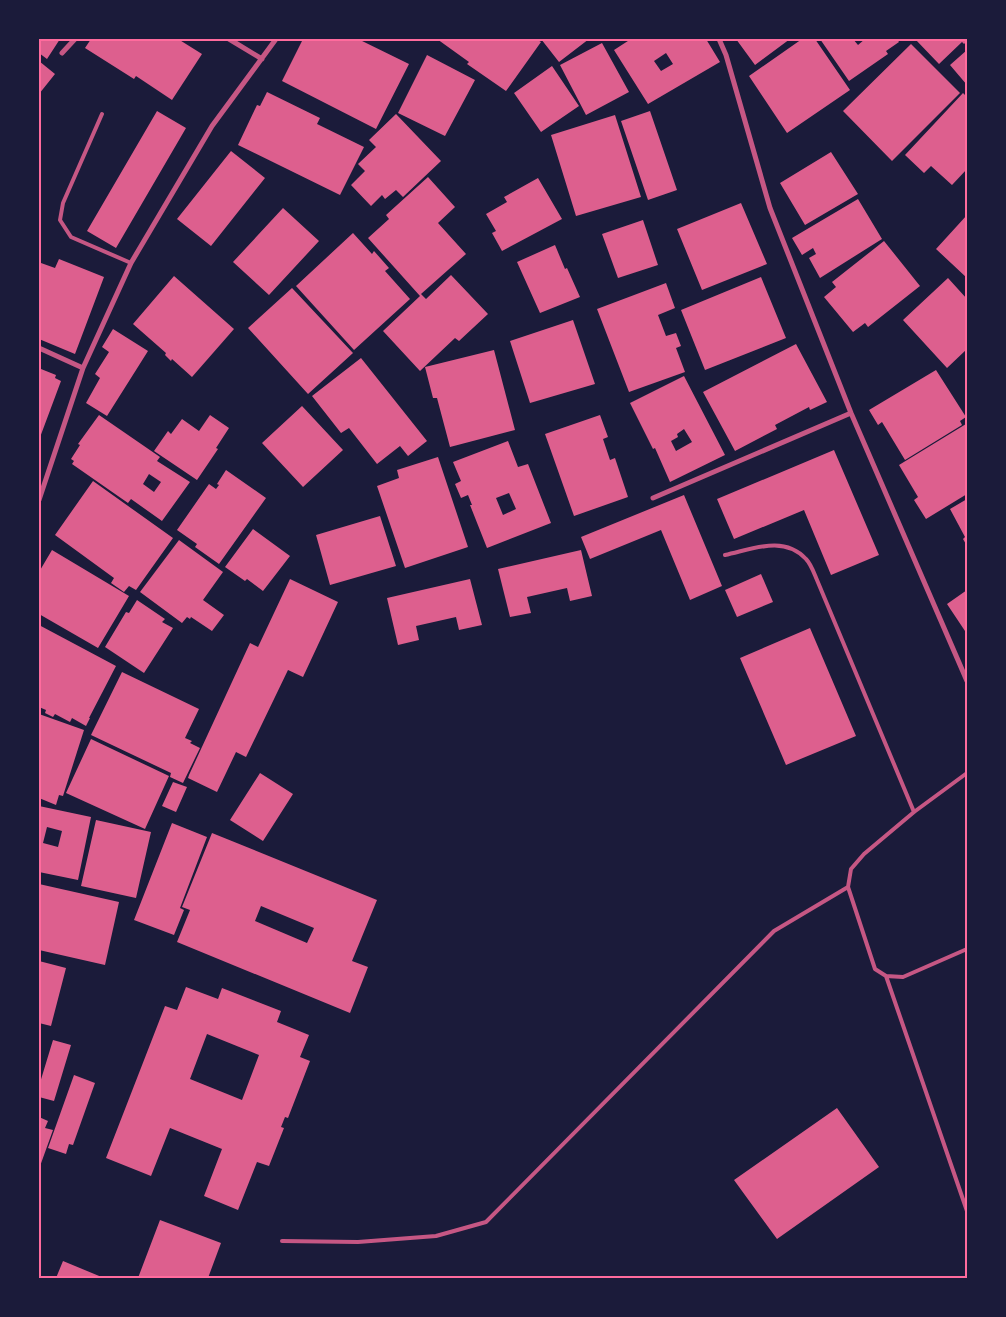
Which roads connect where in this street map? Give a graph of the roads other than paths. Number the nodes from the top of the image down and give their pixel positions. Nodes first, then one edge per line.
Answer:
1 (75, 39) edge
2 (229, 39) edge
3 (276, 39) edge
4 (719, 39) edge
5 (62, 53) dead end
6 (262, 59) junction
7 (102, 114) dead end
8 (131, 263) junction
9 (39, 348) edge
10 (83, 368) junction
11 (851, 413) junction
12 (653, 498) dead end
13 (39, 500) edge
14 (725, 555) dead end
15 (967, 681) edge
16 (967, 773) edge
17 (914, 812) junction
18 (848, 887) junction
19 (967, 949) edge
20 (886, 976) junction
21 (967, 1211) edge
22 (282, 1241) dead end

1 - 5 street
2 - 6 street
3 - 6 street
4 - 11 street
6 - 8 street
7 - 8 lane
8 - 10 street
9 - 10 street
10 - 13 street
11 - 12 street
11 - 15 street
14 - 17 lane
16 - 17 lane
17 - 18 lane
18 - 20 lane
18 - 22 lane
19 - 20 lane
20 - 21 lane

